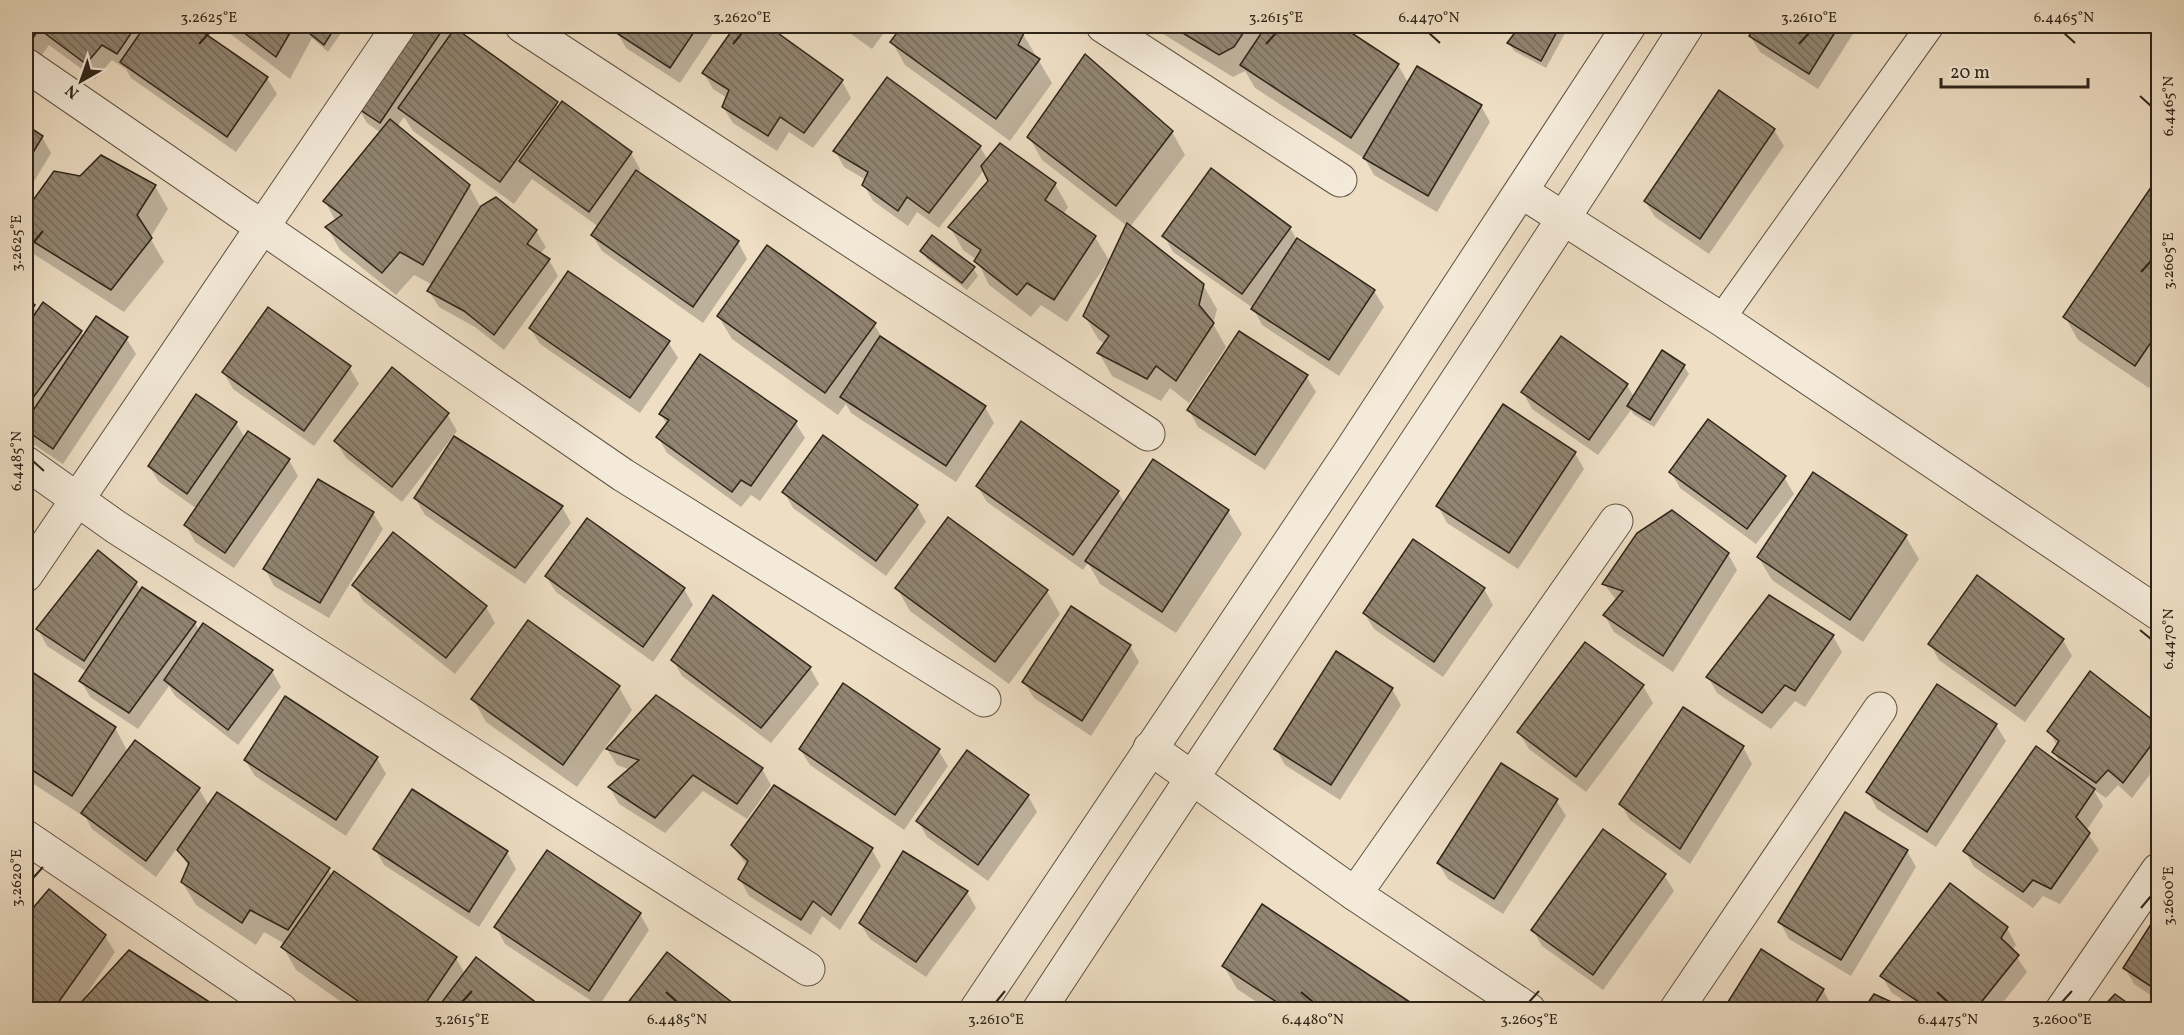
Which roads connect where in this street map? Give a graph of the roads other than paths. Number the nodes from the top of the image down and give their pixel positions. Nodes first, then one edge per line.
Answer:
1 (399, 26) edge
2 (522, 26) edge
3 (1103, 26) edge
4 (1629, 26) edge
5 (1687, 26) edge
6 (1930, 26) edge
7 (26, 65) edge
8 (1340, 180) dead end
9 (1522, 192) junction
10 (1566, 217) junction
11 (261, 228) junction
12 (1721, 319) junction
13 (1148, 434) dead end
14 (1348, 455) junction
15 (26, 462) edge
16 (1391, 483) junction
17 (77, 499) junction
18 (1616, 521) dead end
19 (26, 575) edge
20 (2158, 613) edge
21 (984, 700) dead end
22 (1880, 709) dead end
23 (1150, 748) junction
24 (1190, 778) junction
25 (26, 837) edge
26 (2158, 870) edge
27 (1355, 894) junction
28 (808, 969) dead end
29 (281, 1010) edge
30 (976, 1010) edge
31 (1038, 1010) edge
32 (1529, 1010) edge
33 (1676, 1010) edge
34 (2062, 1010) edge

1 - 11 street
2 - 13 street
3 - 8 street
4 - 9 street
5 - 10 street
6 - 12 lane
7 - 11 street
9 - 10 street
9 - 14 street
10 - 12 street
10 - 16 street
11 - 17 street
11 - 21 street
12 - 20 street
14 - 16 street
14 - 23 street
15 - 17 street
16 - 24 street
17 - 19 street
17 - 28 street
18 - 27 street
22 - 33 street
23 - 24 street
23 - 30 street
24 - 27 street
24 - 31 street
25 - 29 street
26 - 34 street
27 - 32 street

